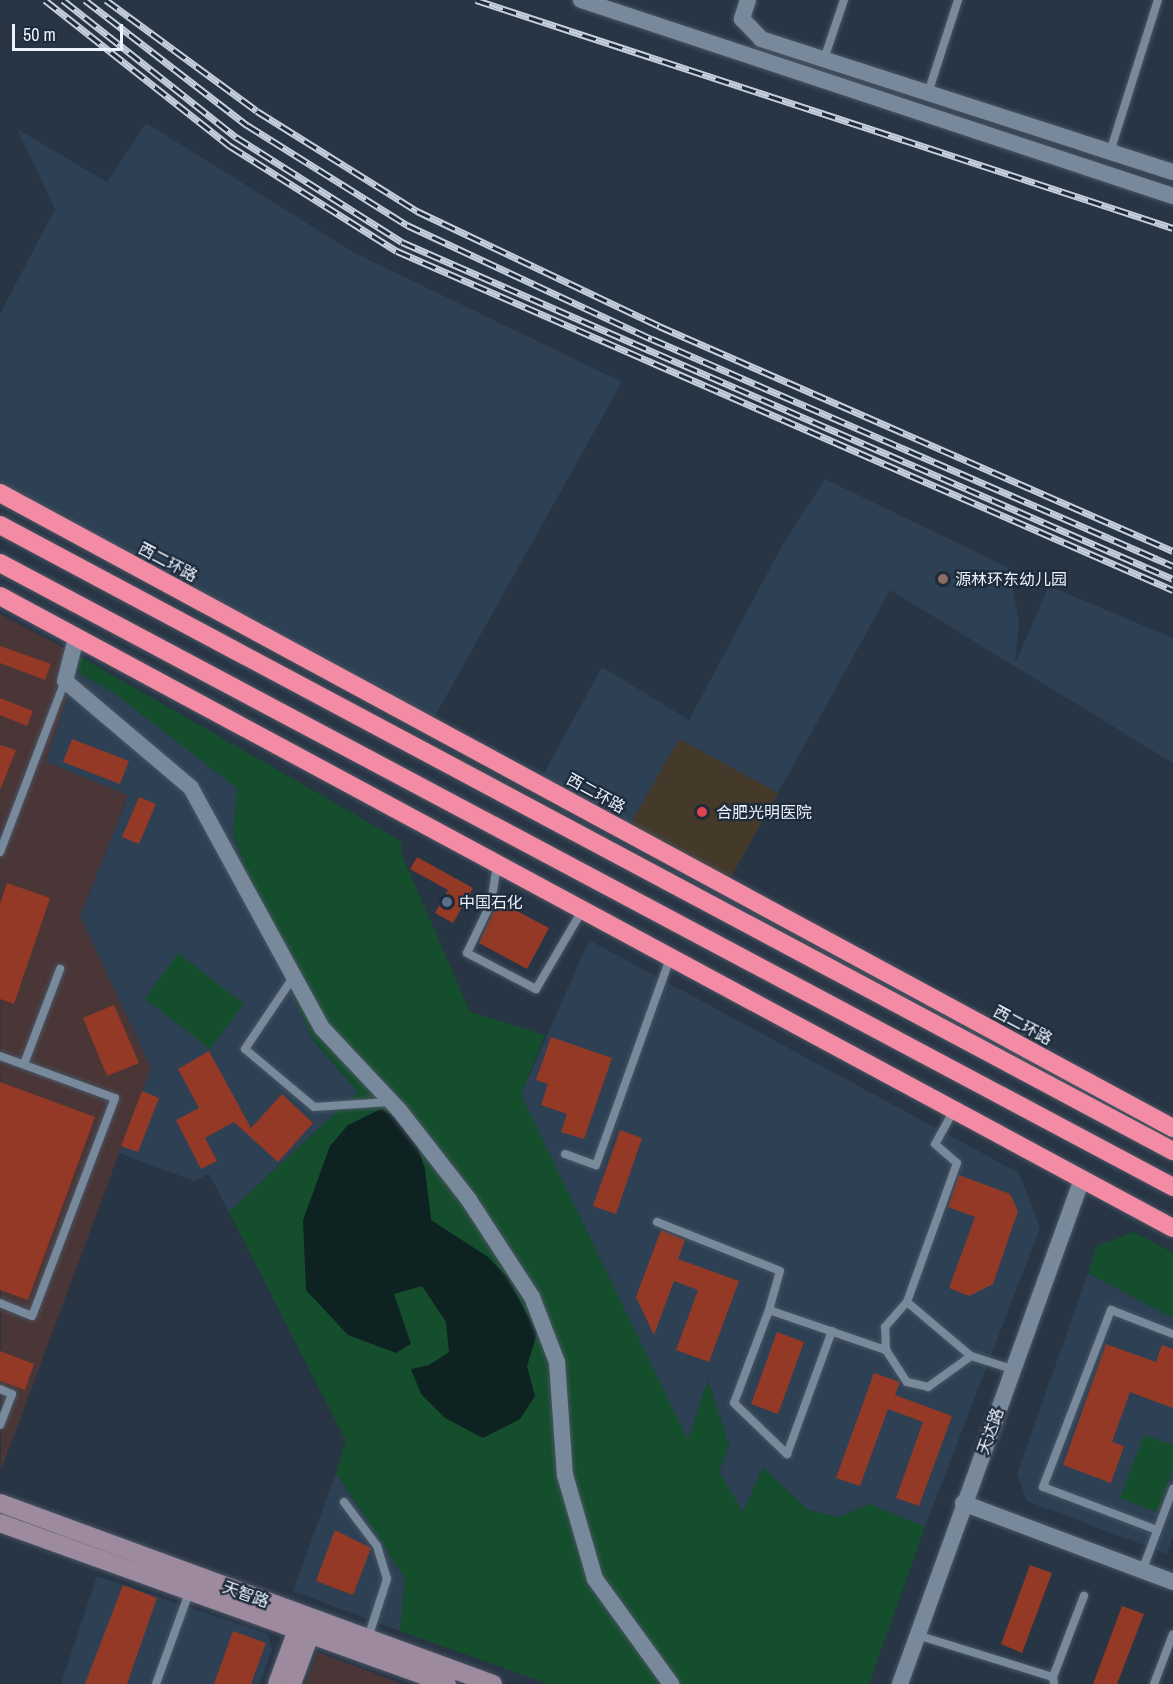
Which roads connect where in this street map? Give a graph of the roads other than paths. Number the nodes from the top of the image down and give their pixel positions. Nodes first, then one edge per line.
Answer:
1 (581, 0) edge
2 (748, 0) edge
3 (844, 0) edge
4 (958, 0) edge
5 (1158, 0) edge
6 (824, 59) junction
7 (928, 93) junction
8 (1110, 152) junction
9 (1173, 172) edge
10 (1173, 196) edge
11 (0, 493) edge
12 (0, 525) edge
13 (0, 563) edge
14 (0, 596) edge
15 (76, 638) junction
16 (65, 681) junction
17 (0, 852) edge
18 (497, 865) junction
19 (582, 910) junction
20 (670, 958) junction
21 (60, 969) dead end
22 (294, 976) junction
23 (0, 1056) edge
24 (24, 1064) junction
25 (392, 1102) junction
26 (954, 1110) junction
27 (1173, 1128) edge
28 (1173, 1151) edge
29 (565, 1154) dead end
30 (1082, 1179) junction
31 (1173, 1187) edge
32 (657, 1222) dead end
33 (1173, 1228) edge
34 (907, 1302) junction
35 (0, 1303) edge
36 (769, 1310) junction
37 (832, 1331) junction
38 (1173, 1334) edge
39 (886, 1350) junction
40 (972, 1356) junction
41 (1012, 1369) junction
42 (0, 1389) edge
43 (0, 1425) edge
44 (1173, 1489) edge
45 (344, 1502) dead end
46 (0, 1503) edge
47 (963, 1503) junction
48 (0, 1523) edge
49 (1157, 1530) junction
50 (1142, 1571) junction
51 (1173, 1582) edge
52 (193, 1583) junction
53 (1084, 1596) dead end
54 (306, 1624) junction
55 (1173, 1634) edge
56 (917, 1635) junction
57 (368, 1638) junction
58 (1053, 1681) edge
59 (156, 1684) edge
60 (277, 1684) edge
61 (292, 1684) edge
62 (447, 1684) edge
63 (493, 1684) edge
64 (671, 1684) edge
65 (900, 1684) edge
66 (1154, 1684) edge

1 - 10 street
2 - 6 street
3 - 6 lane
4 - 7 lane
5 - 8 lane
6 - 7 street
7 - 8 street
8 - 9 street
11 - 27 highway, 西二环路
12 - 28 highway
13 - 31 highway
14 - 15 highway
15 - 16 street
15 - 18 highway
16 - 17 lane
16 - 22 street
18 - 19 highway
18 - 19 lane
19 - 20 highway
20 - 26 highway
20 - 29 lane
21 - 24 lane
22 - 25 street
22 - 25 lane
23 - 24 lane
24 - 35 lane
25 - 64 street
26 - 30 highway
26 - 34 lane
30 - 33 highway
30 - 41 street, 天达路
32 - 36 lane
34 - 39 lane
34 - 40 lane
36 - 37 lane
36 - 37 lane
37 - 39 lane
38 - 49 lane
39 - 40 lane
40 - 41 lane
41 - 47 street, 天达路
42 - 43 lane
44 - 49 lane
45 - 57 lane
46 - 52 street, 天智路
47 - 50 street
47 - 56 street, 天达路
48 - 52 street, 天智路
49 - 50 lane
50 - 51 street
52 - 54 street, 天智路
52 - 59 lane
53 - 58 lane
54 - 57 street, 天智路
54 - 60 street
54 - 61 street
54 - 62 street, 天智路
55 - 66 lane
56 - 58 lane
56 - 65 street, 天达路
57 - 63 street, 天智路

